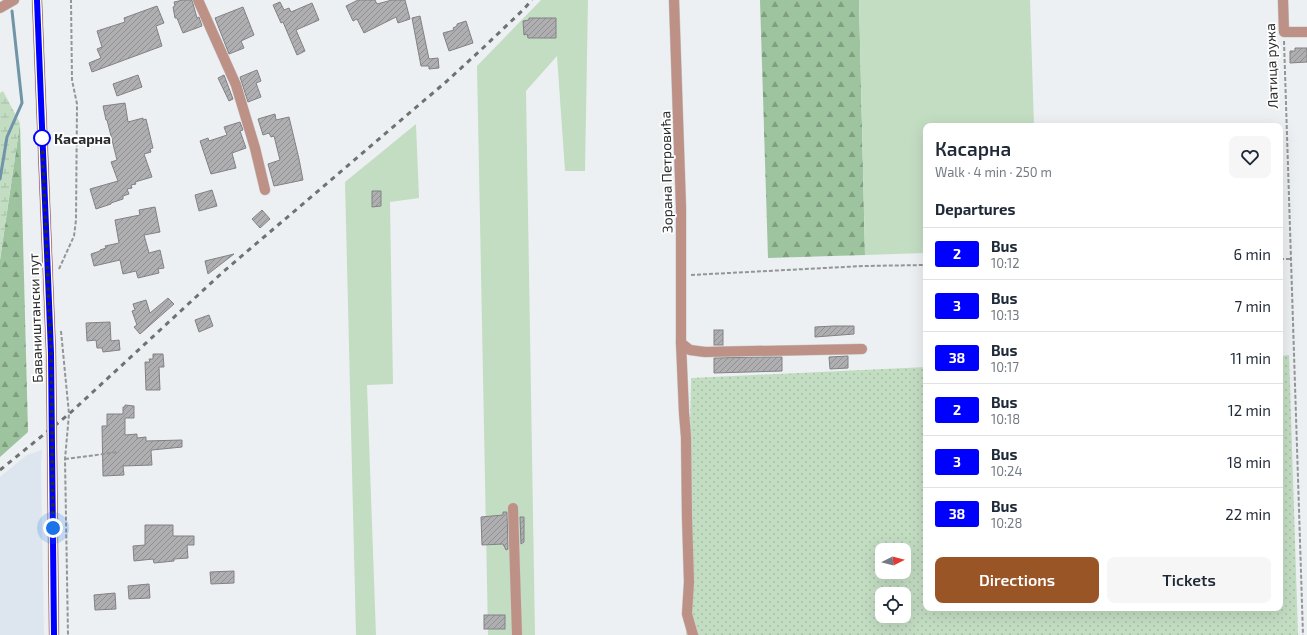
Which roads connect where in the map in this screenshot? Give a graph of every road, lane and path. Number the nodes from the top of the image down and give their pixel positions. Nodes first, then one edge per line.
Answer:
1 (14, 0) edge
2 (37, 0) edge
3 (71, 0) edge
4 (198, 0) edge
5 (674, 0) edge
6 (1283, 0) edge
7 (0, 8) edge
8 (1284, 32) junction
9 (1307, 32) edge
10 (265, 190) dead end
11 (1283, 259) edge
12 (1291, 259) junction
13 (923, 265) edge
14 (58, 274) dead end
15 (682, 275) junction
16 (61, 329) dead end
17 (681, 343) junction
18 (862, 349) dead end
19 (119, 452) dead end
20 (66, 459) junction
21 (52, 461) junction
22 (513, 508) dead end
23 (54, 635) edge
24 (68, 635) edge
25 (517, 635) edge
26 (693, 635) edge
27 (1304, 635) edge

1 - 7 street
2 - 21 main road, Баваништански пут
3 - 14 path
4 - 10 street
5 - 15 street, Зорана Петровића
6 - 8 street, Латица ружа
8 - 9 street
8 - 12 path, Латица ружа
11 - 12 path
12 - 27 path, Латица ружа
13 - 15 path
15 - 17 street, Зорана Петровића
16 - 20 path
17 - 18 street
17 - 26 street, Зорана Петровића
19 - 20 path
20 - 21 path
20 - 24 path
21 - 23 main road, Баваништански пут
22 - 25 street

